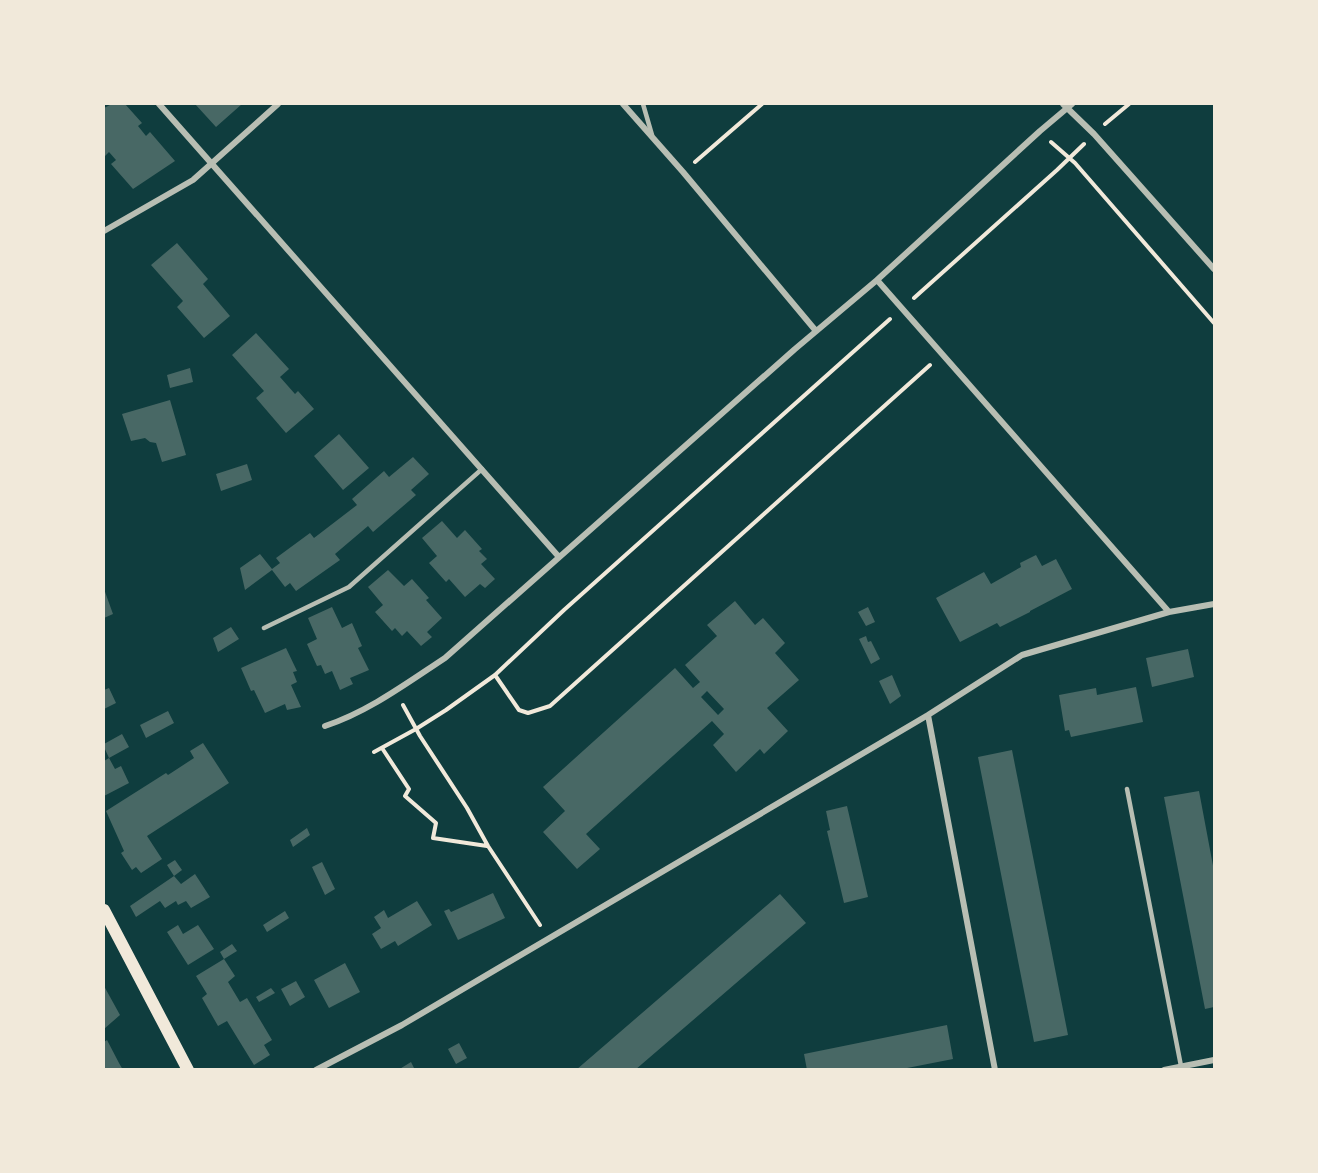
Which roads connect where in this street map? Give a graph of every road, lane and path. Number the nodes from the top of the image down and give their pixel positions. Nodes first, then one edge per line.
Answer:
1 (159, 104) edge
2 (278, 104) edge
3 (623, 104) edge
4 (643, 104) edge
5 (762, 104) edge
6 (1129, 104) edge
7 (1068, 105) edge
8 (1040, 131) junction
9 (1094, 134) junction
10 (652, 135) junction
11 (1070, 159) junction
12 (213, 164) junction
13 (684, 172) junction
14 (104, 231) edge
15 (1215, 269) edge
16 (877, 280) junction
17 (902, 308) junction
18 (1215, 323) edge
19 (816, 331) junction
20 (942, 354) junction
21 (482, 470) junction
22 (559, 557) junction
23 (1215, 604) edge
24 (1169, 612) junction
25 (264, 628) dead end
26 (495, 675) junction
27 (395, 691) junction
28 (928, 715) junction
29 (325, 726) dead end
30 (416, 729) junction
31 (382, 748) junction
32 (374, 752) dead end
33 (1127, 789) dead end
34 (488, 846) junction
35 (104, 910) edge
36 (549, 938) junction
37 (1215, 1060) edge
38 (1181, 1066) junction
39 (188, 1070) edge
40 (316, 1070) edge
41 (995, 1070) edge
42 (1164, 1070) edge

1 - 12 street
2 - 12 street
3 - 10 street
4 - 10 lane
5 - 13 path
6 - 9 path
7 - 8 street
7 - 9 street
8 - 11 path
8 - 16 street
9 - 11 path
9 - 15 street
10 - 13 street
11 - 17 path
11 - 18 path
12 - 14 street
12 - 21 street
13 - 19 street
16 - 17 street
16 - 19 street
17 - 20 street
17 - 26 path
19 - 22 street
20 - 24 street
20 - 26 path
21 - 22 street
21 - 25 lane
22 - 27 street
23 - 24 street
24 - 28 street
26 - 30 path
27 - 29 street
27 - 30 path
28 - 36 street
28 - 41 street
30 - 31 path
30 - 34 path
31 - 32 path
31 - 34 path
33 - 38 lane
34 - 36 path
35 - 39 main road
36 - 40 street
37 - 38 street
38 - 42 street

